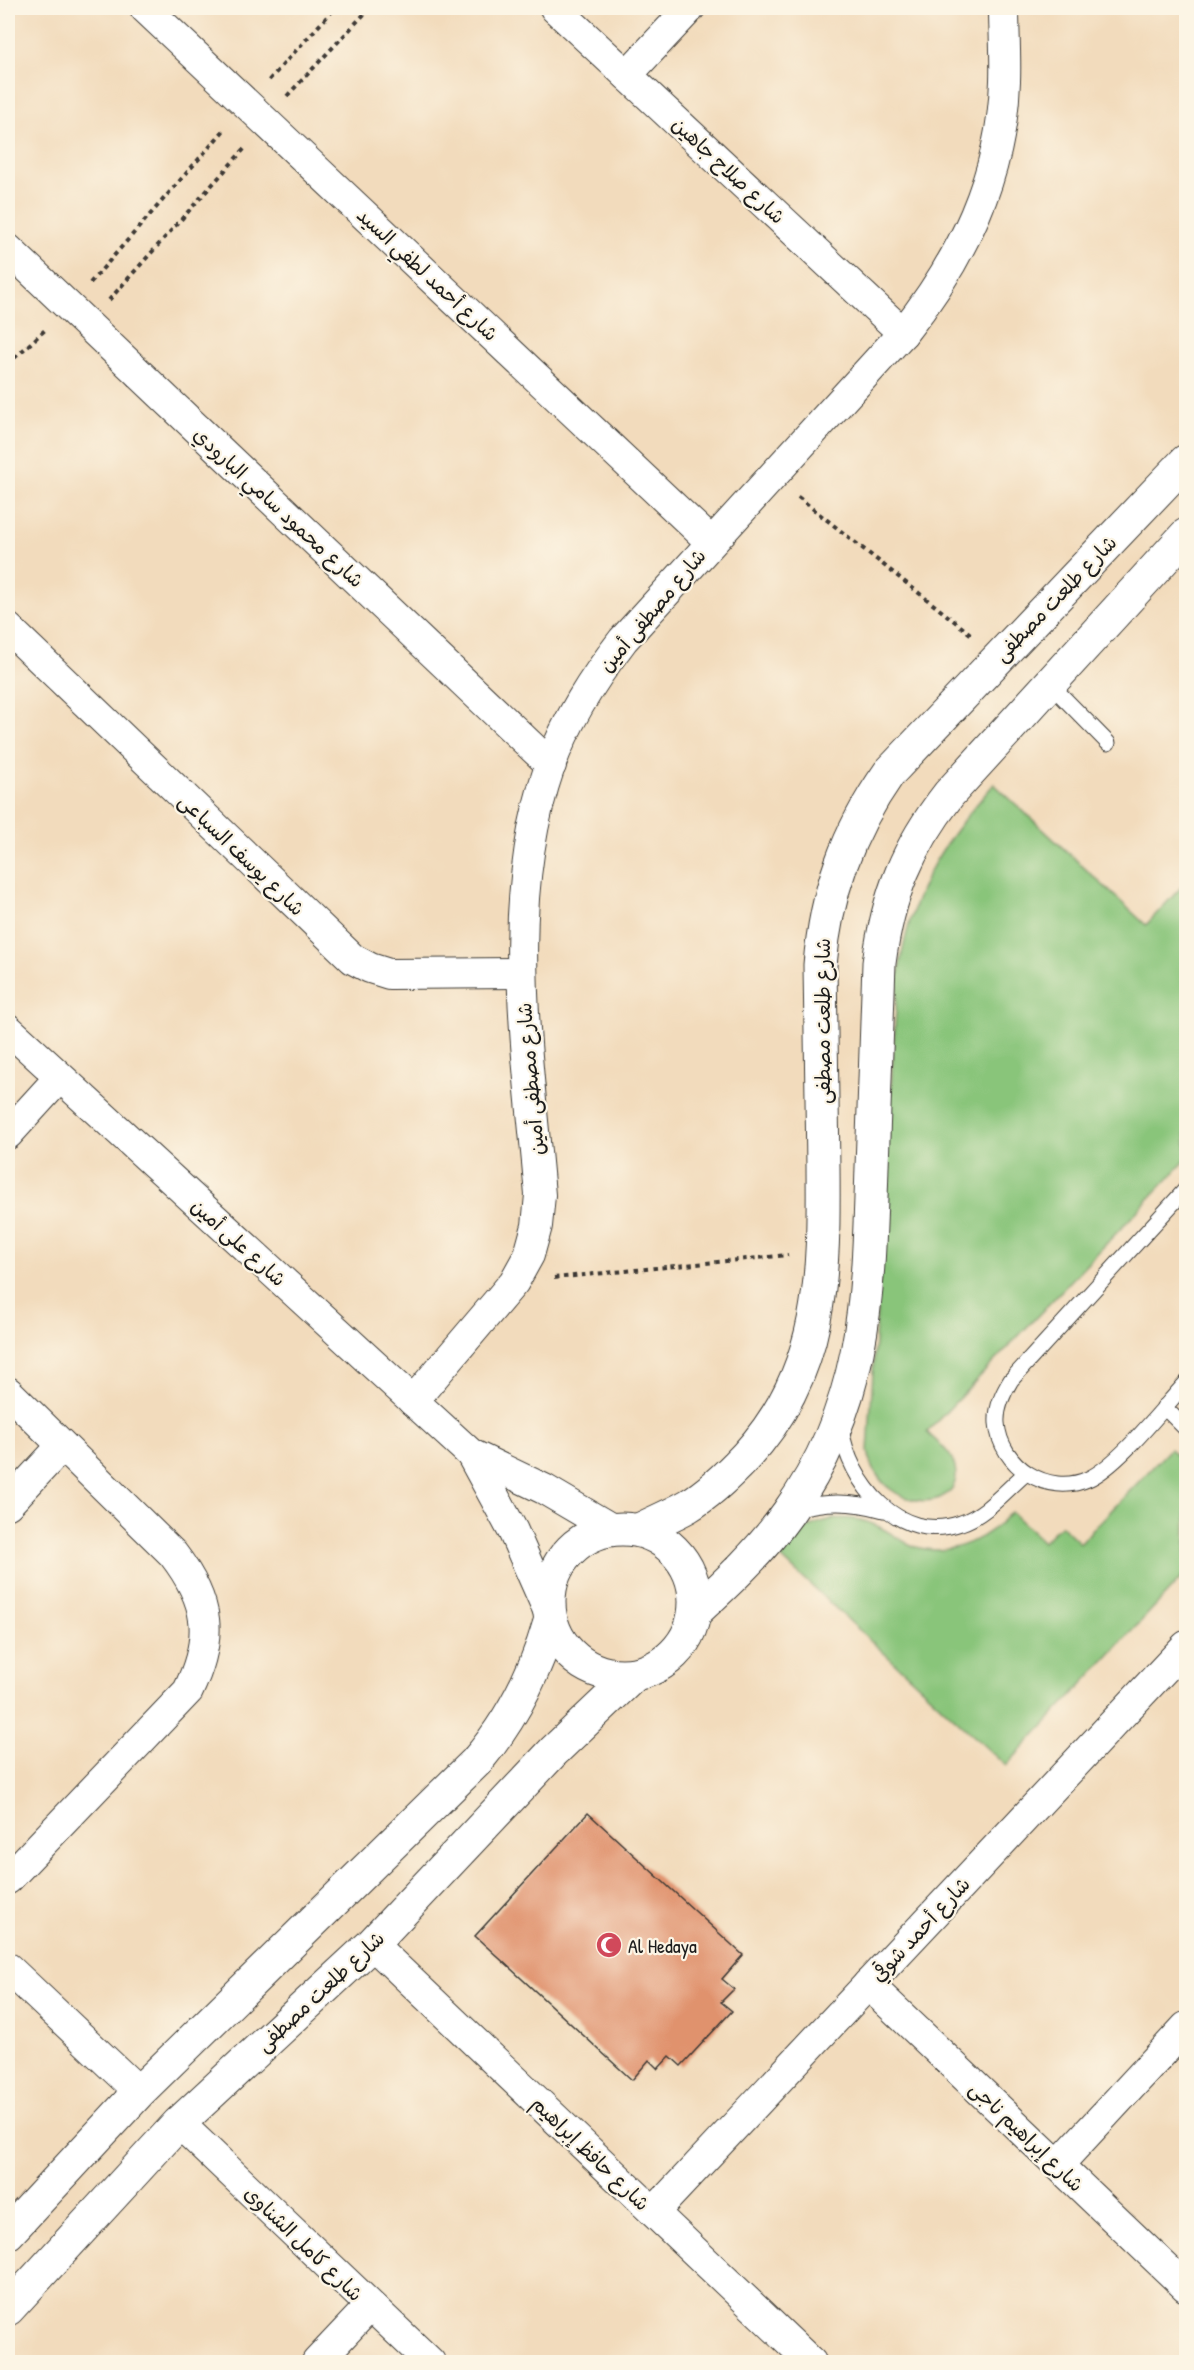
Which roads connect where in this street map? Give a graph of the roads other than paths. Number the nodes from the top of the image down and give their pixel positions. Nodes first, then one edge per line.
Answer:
1 (145, 8) edge
2 (555, 8) edge
3 (690, 8) edge
4 (1004, 8) edge
5 (627, 75) junction
6 (8, 249) edge
7 (903, 333) junction
8 (1186, 461) edge
9 (1186, 535) edge
10 (710, 542) junction
11 (8, 628) edge
12 (1051, 685) junction
13 (1108, 743) dead end
14 (551, 765) junction
15 (521, 973) junction
16 (8, 1029) edge
17 (60, 1078) junction
18 (8, 1134) edge
19 (1186, 1190) edge
20 (1186, 1383) edge
21 (8, 1392) edge
22 (412, 1401) junction
23 (1164, 1407) junction
24 (839, 1416) junction
25 (1186, 1429) edge
26 (62, 1446) junction
27 (471, 1455) junction
28 (1026, 1473) junction
29 (8, 1504) edge
30 (789, 1511) junction
31 (887, 1511) junction
32 (626, 1530) junction
33 (695, 1612) junction
34 (549, 1616) junction
35 (1186, 1646) edge
36 (634, 1675) junction
37 (8, 1879) edge
38 (372, 1944) junction
39 (8, 1968) edge
40 (868, 1984) junction
41 (1186, 2027) edge
42 (139, 2092) junction
43 (179, 2122) junction
44 (1058, 2164) junction
45 (654, 2212) junction
46 (8, 2234) edge
47 (1186, 2287) edge
48 (370, 2306) junction
49 (8, 2308) edge
50 (317, 2362) edge
51 (430, 2362) edge
52 (811, 2362) edge

1 - 10 street, شارع أحمد لطفي السيد
2 - 5 street, شارع صلاح جاهين
3 - 5 street
4 - 7 street, شارع مصطفى أمين
5 - 7 street, شارع صلاح جاهين
6 - 14 street, شارع محمود سامي البارودي
7 - 10 street, شارع مصطفى أمين
8 - 32 street, شارع طلعت مصطفى
9 - 12 street
10 - 14 street, شارع مصطفى أمين
11 - 15 street, شارع يوسف السباعى
12 - 13 lane
12 - 24 street
14 - 15 street, شارع مصطفى أمين
15 - 22 street, شارع مصطفى أمين
16 - 17 street, شارع على أمين
17 - 18 street
17 - 22 street, شارع على أمين
19 - 28 lane
20 - 23 lane
21 - 26 street
22 - 27 street, شارع على أمين
23 - 25 lane
23 - 28 lane
24 - 30 street
24 - 31 lane
26 - 29 street
26 - 37 street
27 - 32 street, شارع على أمين
27 - 34 street, شارع على أمين
28 - 31 lane
30 - 31 lane
30 - 33 street
32 - 33 street
32 - 34 street
33 - 36 street
34 - 36 street
34 - 42 street
35 - 40 street, شارع أحمد شوقي
36 - 38 street, شارع طلعت مصطفى
38 - 43 street, شارع طلعت مصطفى
38 - 45 street, شارع حافظ إبراهيم
39 - 42 street
40 - 44 street, شارع إبراهيم ناجى
40 - 45 street, شارع أحمد شوقي
41 - 44 street
42 - 46 street
43 - 48 street, شارع كامل الشناوى
43 - 49 street, شارع طلعت مصطفى
44 - 47 street, شارع إبراهيم ناجى
45 - 52 street, شارع حافظ إبراهيم
48 - 50 street
48 - 51 street, شارع كامل الشناوى

